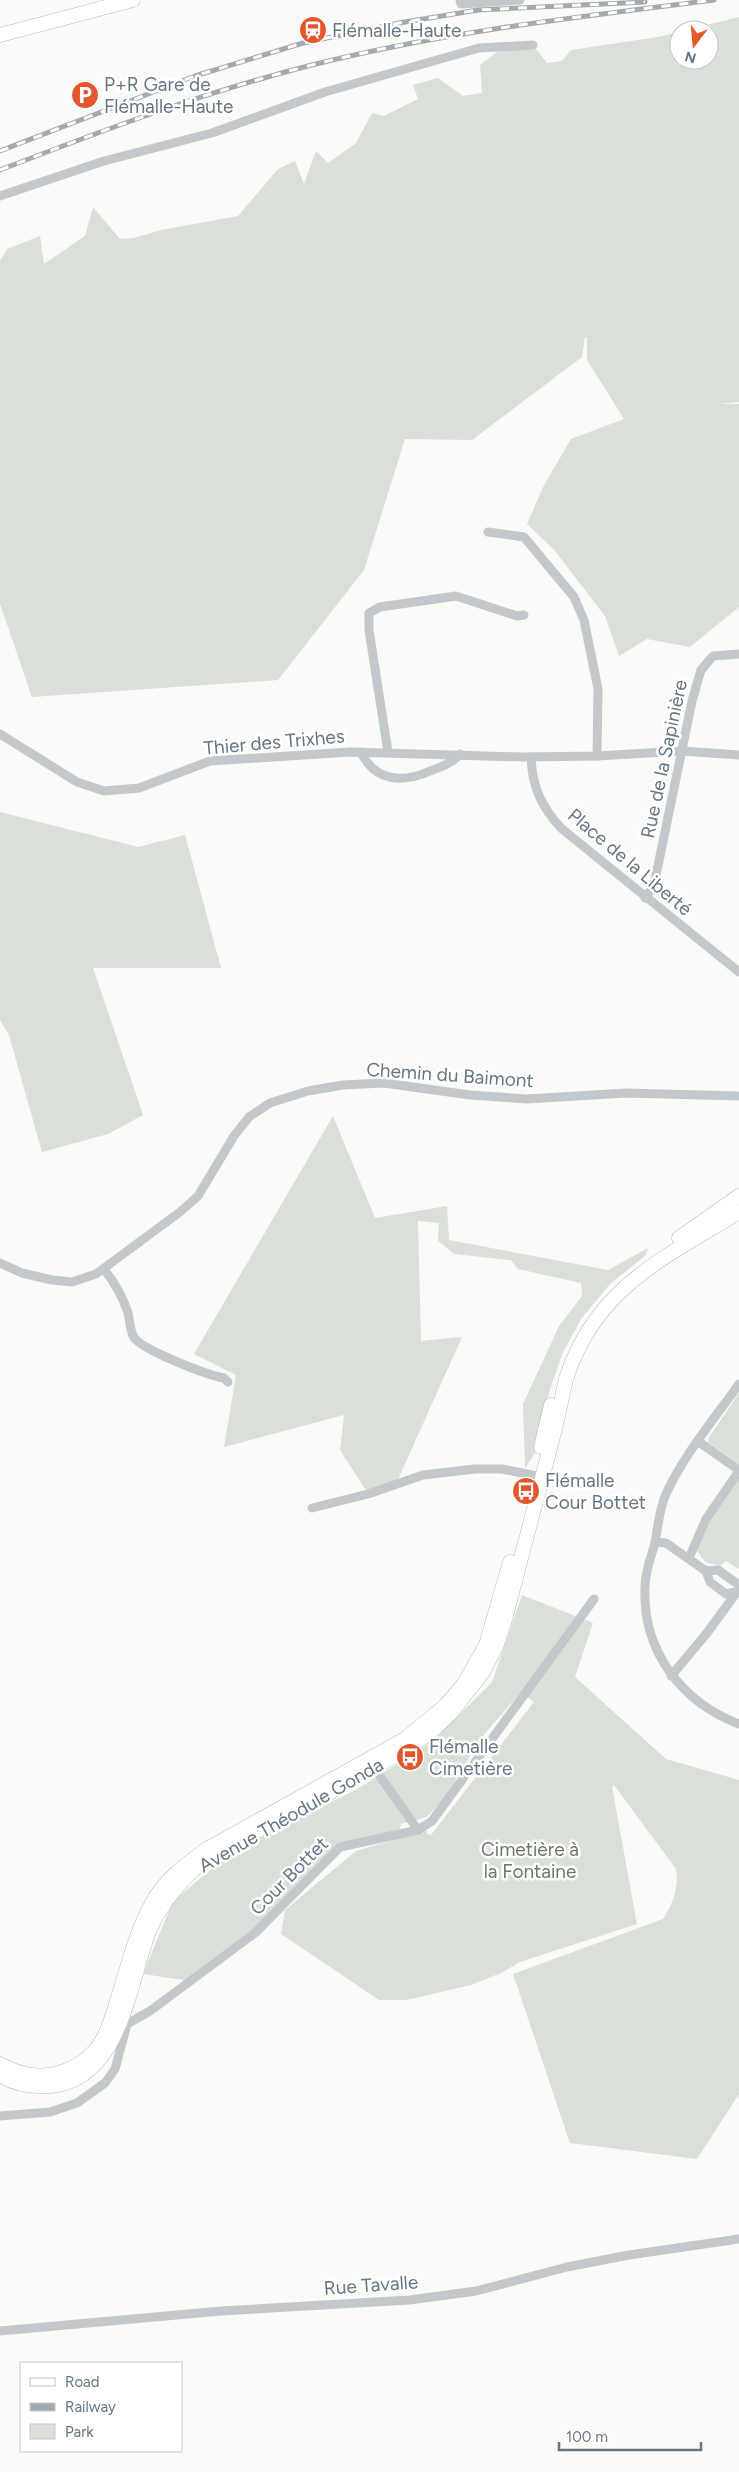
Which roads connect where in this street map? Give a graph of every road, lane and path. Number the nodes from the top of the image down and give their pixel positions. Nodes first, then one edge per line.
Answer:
1 (133, 0) edge
2 (520, 0) edge
3 (118, 2) edge
4 (461, 2) edge
5 (0, 35) edge
6 (533, 45) dead end
7 (0, 196) edge
8 (488, 532) dead end
9 (524, 615) dead end
10 (739, 654) edge
11 (0, 734) edge
12 (682, 751) junction
13 (361, 752) junction
14 (388, 752) junction
15 (460, 754) junction
16 (739, 755) edge
17 (597, 756) junction
18 (531, 757) junction
19 (645, 898) junction
20 (739, 972) edge
21 (739, 1096) edge
22 (739, 1196) edge
23 (739, 1212) edge
24 (739, 1218) edge
25 (688, 1242) junction
26 (0, 1263) edge
27 (104, 1269) junction
28 (228, 1382) dead end
29 (739, 1384) edge
30 (699, 1442) junction
31 (739, 1471) edge
32 (538, 1477) junction
33 (312, 1508) dead end
34 (655, 1542) junction
35 (689, 1558) junction
36 (706, 1571) junction
37 (738, 1589) edge
38 (594, 1598) dead end
39 (671, 1676) junction
40 (739, 1723) edge
41 (371, 1764) junction
42 (418, 1830) junction
43 (0, 2064) edge
44 (0, 2075) edge
45 (0, 2116) edge
46 (739, 2239) edge
47 (0, 2331) edge

1 - 3 main road
2 - 4 street
3 - 5 main road
6 - 7 street
8 - 17 street
9 - 14 street
10 - 12 street, Rue de la Sapinière
11 - 13 street, Thier des Trixhes
12 - 16 street, Thier des Trixhes
12 - 17 street, Thier des Trixhes
12 - 19 street, Rue de la Sapinière
13 - 14 street, Thier des Trixhes
13 - 15 street, Thier des Trixhes
14 - 15 street, Thier des Trixhes
15 - 18 street, Thier des Trixhes
17 - 18 street, Thier des Trixhes
18 - 19 street, Place de la Liberté
19 - 20 street, Place de la Liberté
21 - 27 street, Chemin du Baimont
22 - 32 main road, Avenue Théodule Gonda
23 - 25 main road, Avenue Théodule Gonda
24 - 25 main road, Avenue Théodule Gonda
25 - 32 main road, Avenue Théodule Gonda
26 - 27 street, Chemin du Baimont
27 - 28 street
29 - 30 street
30 - 31 street
30 - 34 street
31 - 35 street
32 - 33 street
32 - 41 main road, Avenue Théodule Gonda
34 - 35 street
34 - 39 street
35 - 36 street
36 - 37 street
36 - 37 street
37 - 39 street
38 - 42 street, Cour Bottet
39 - 40 street
41 - 42 street
41 - 43 main road, Avenue Théodule Gonda
41 - 44 main road, Avenue Théodule Gonda
42 - 45 street, Cour Bottet
46 - 47 street, Rue Tavalle

